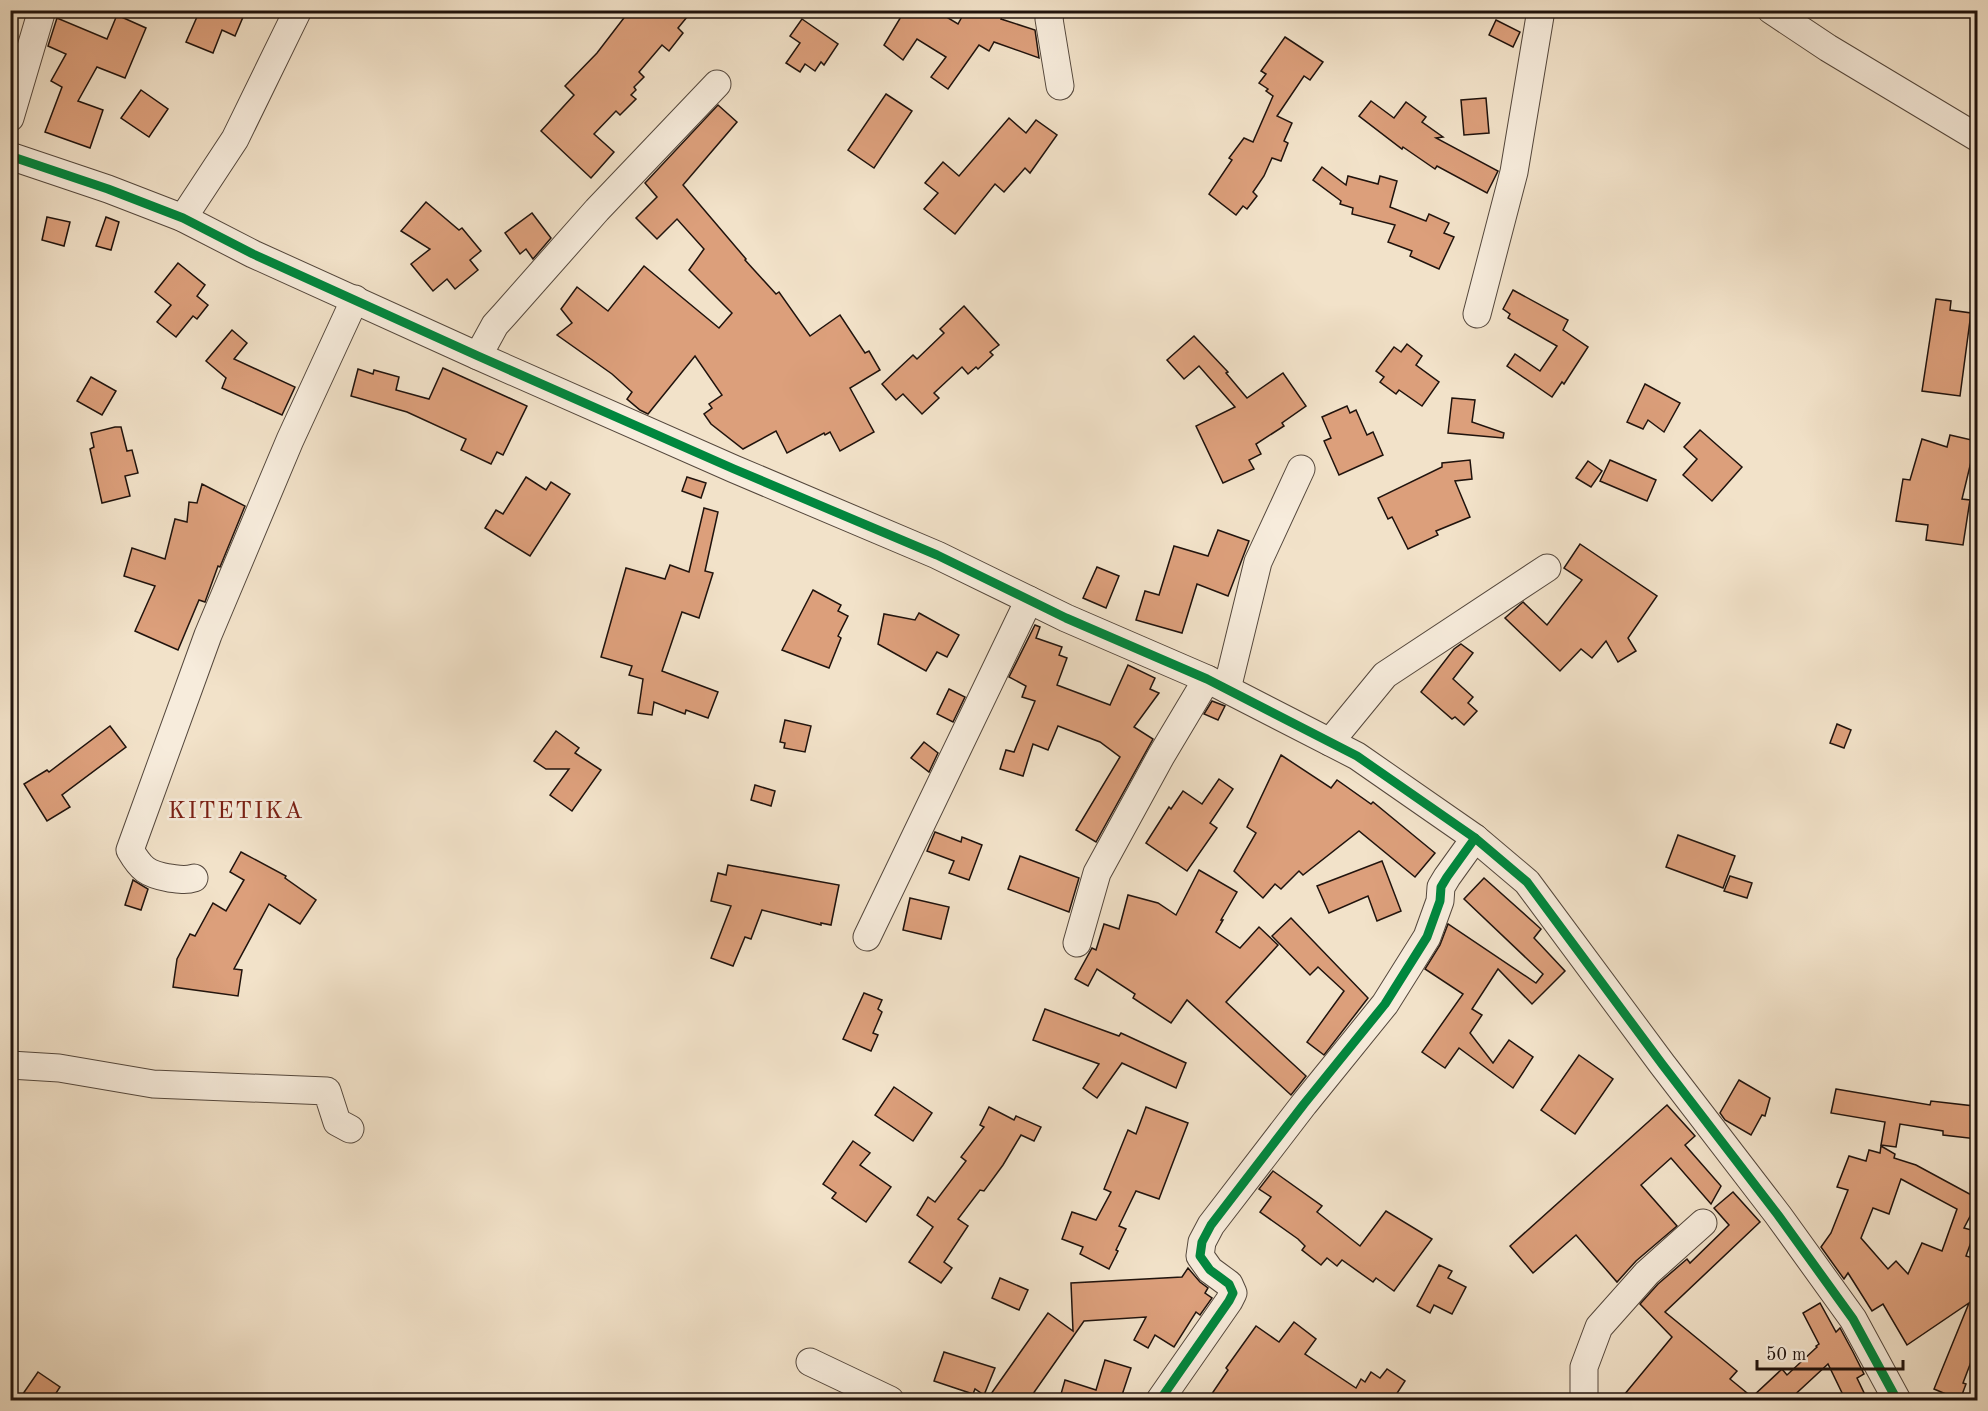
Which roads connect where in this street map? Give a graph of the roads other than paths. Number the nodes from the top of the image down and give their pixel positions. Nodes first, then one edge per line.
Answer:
1 (42, 10) edge
2 (298, 10) edge
3 (1051, 10) edge
4 (1541, 10) edge
5 (1771, 10) edge
6 (717, 84) dead end
7 (1060, 86) dead end
8 (10, 118) edge
9 (1977, 138) edge
10 (10, 156) edge
11 (183, 218) junction
12 (355, 299) junction
13 (1477, 314) dead end
14 (478, 356) junction
15 (1301, 469) dead end
16 (1546, 568) dead end
17 (1029, 600) junction
18 (1217, 684) junction
19 (1330, 742) junction
20 (1475, 838) junction
21 (194, 878) dead end
22 (867, 937) dead end
23 (1077, 943) dead end
24 (10, 1065) edge
25 (350, 1129) dead end
26 (1703, 1223) dead end
27 (810, 1362) dead end
28 (890, 1401) edge
29 (1160, 1401) edge
30 (1584, 1401) edge
31 (1897, 1401) edge

1 - 8 street
2 - 11 street
3 - 7 street
4 - 13 street
5 - 9 street
6 - 14 street
10 - 11 street
11 - 12 street
12 - 14 street
12 - 21 street
14 - 17 street
15 - 18 street
16 - 19 street
17 - 18 street
17 - 22 street
18 - 19 street
18 - 23 street
19 - 20 street
20 - 29 street
20 - 31 street
24 - 25 street
26 - 30 street
27 - 28 street

